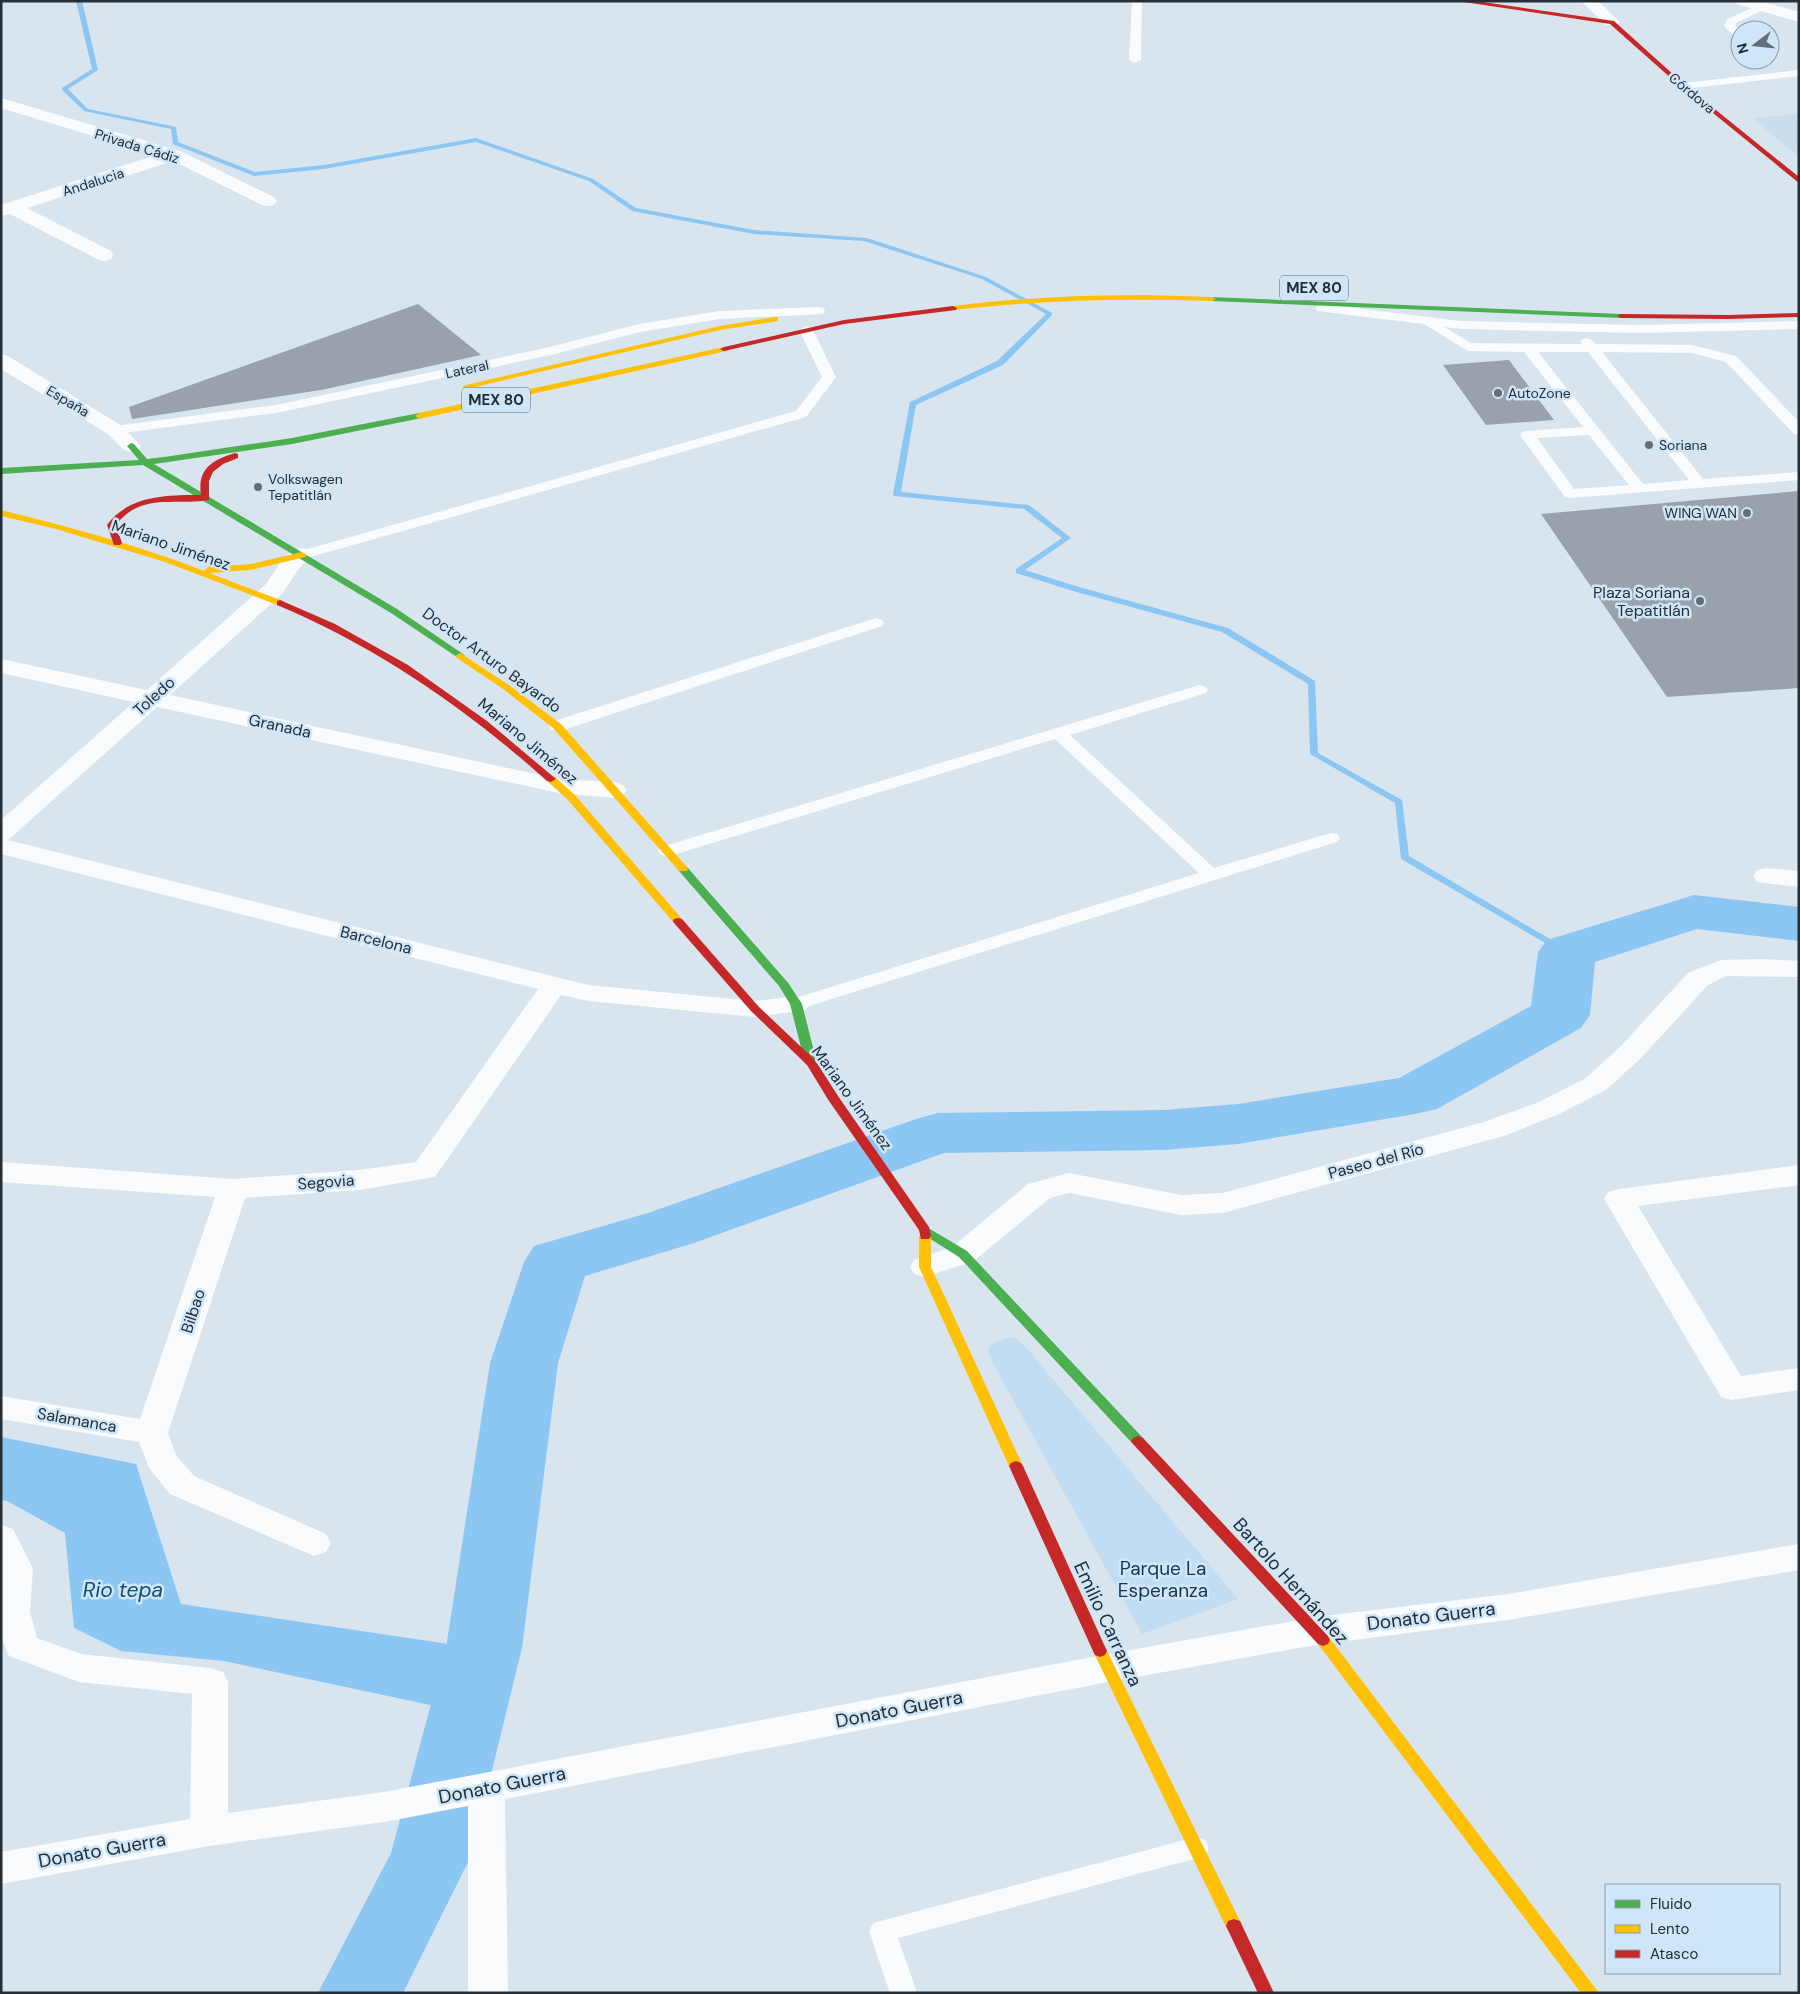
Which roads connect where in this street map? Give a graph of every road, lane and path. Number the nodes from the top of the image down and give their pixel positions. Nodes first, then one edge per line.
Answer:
1 (1137, 1) edge
2 (1460, 1) edge
3 (1589, 1) edge
4 (1742, 1) edge
5 (1761, 6) junction
6 (1799, 17) edge
7 (1732, 20) edge
8 (1612, 22) junction
9 (1134, 60) dead end
10 (1799, 73) edge
11 (1683, 86) junction
12 (1, 103) edge
13 (32, 114) junction
14 (9, 121) dead end
15 (174, 155) junction
16 (1799, 182) edge
17 (268, 201) dead end
18 (7, 210) edge
19 (104, 256) dead end
20 (1267, 301) junction
21 (823, 310) joint
22 (1799, 316) edge
23 (1424, 321) junction
24 (1799, 326) edge
25 (1732, 327) junction
26 (806, 330) junction
27 (1582, 336) dead end
28 (1528, 348) junction
29 (1592, 349) junction
30 (1, 360) edge
31 (450, 390) dead end
32 (1593, 430) junction
33 (1799, 431) edge
34 (126, 442) junction
35 (258, 448) junction
36 (145, 462) junction
37 (1, 471) edge
38 (1799, 476) edge
39 (1699, 484) junction
40 (1638, 487) junction
41 (206, 498) junction
42 (1, 513) edge
43 (117, 543) junction
44 (302, 555) junction
45 (197, 570) junction
46 (266, 596) junction
47 (876, 623) dead end
48 (1, 666) edge
49 (1200, 690) dead end
50 (152, 698) junction
51 (557, 726) junction
52 (1058, 733) junction
53 (559, 786) junction
54 (614, 790) junction
55 (1, 834) edge
56 (1331, 838) dead end
57 (1, 846) edge
58 (668, 851) junction
59 (1211, 875) junction
60 (1766, 876) dead end
61 (1799, 879) edge
62 (1799, 969) edge
63 (555, 984) junction
64 (796, 1004) junction
65 (755, 1009) junction
66 (811, 1063) junction
67 (1, 1172) edge
68 (1799, 1175) edge
69 (233, 1189) junction
70 (925, 1230) junction
71 (963, 1254) junction
72 (925, 1267) junction
73 (1799, 1379) edge
74 (1, 1407) edge
75 (152, 1433) junction
76 (1, 1538) edge
77 (314, 1543) dead end
78 (1799, 1557) edge
79 (1316, 1631) junction
80 (1108, 1668) junction
81 (475, 1790) junction
82 (208, 1831) junction
83 (1196, 1848) junction
84 (1, 1868) edge
85 (488, 1993) edge
86 (904, 1993) edge
87 (1266, 1993) edge
88 (1591, 1993) edge

1 - 9 lane
2 - 8 street
3 - 8 street, Córdova
4 - 5 street
5 - 6 street
5 - 7 lane
8 - 11 street, Córdova
10 - 11 lane
11 - 16 street, Córdova
12 - 13 street, Privada Cádiz
13 - 14 street
13 - 15 street, Privada Cádiz
15 - 17 street, Privada Cádiz
15 - 18 street, Andalucia
18 - 19 street, Andalucia
20 - 22 street, MEX 80
20 - 23 lane
20 - 26 street, MEX 80
21 - 31 street, MEX 80
21 - 34 lane, Lateral
22 - 25 lane
23 - 25 lane
23 - 28 lane
24 - 25 lane
26 - 35 street, MEX 80
26 - 44 lane
27 - 29 lane
28 - 29 lane
28 - 32 lane
29 - 33 lane
29 - 39 lane
30 - 34 street, España
32 - 40 lane
32 - 40 lane
34 - 36 street, Doctor Arturo Bayardo
35 - 36 street, MEX 80
35 - 41 street
36 - 37 street, MEX 80
36 - 41 street, Doctor Arturo Bayardo
38 - 39 lane
39 - 40 lane
41 - 43 street
41 - 44 street, Doctor Arturo Bayardo
42 - 43 street, Mariano Jiménez
43 - 45 street, Mariano Jiménez
44 - 45 street
44 - 46 street, Toledo
44 - 51 street, Doctor Arturo Bayardo
45 - 46 street, Mariano Jiménez
46 - 50 street, Toledo
46 - 53 street, Mariano Jiménez
47 - 51 lane
48 - 50 street, Granada
49 - 52 lane
50 - 53 street, Granada
50 - 55 street, Toledo
51 - 54 street, Doctor Arturo Bayardo
52 - 58 lane
52 - 59 lane
53 - 54 street, Granada
53 - 65 street, Mariano Jiménez
54 - 58 street, Doctor Arturo Bayardo
56 - 59 lane
57 - 63 street, Barcelona
58 - 64 street, Doctor Arturo Bayardo
59 - 64 lane
60 - 61 street
62 - 71 street, Paseo del Río
63 - 65 street, Barcelona
63 - 69 street, Segovia
64 - 65 street, Barcelona
64 - 66 street, Doctor Arturo Bayardo
65 - 66 street, Mariano Jiménez
66 - 70 street, Mariano Jiménez
67 - 69 street, Segovia
68 - 73 street
69 - 75 street, Bilbao
70 - 71 street, Bartolo Hernández
70 - 72 street
71 - 72 street, Paseo del Río
71 - 79 street, Bartolo Hernández
72 - 80 street, Emilio Carranza
74 - 75 street, Salamanca
75 - 77 street
76 - 82 street
78 - 79 street, Donato Guerra
79 - 80 street, Donato Guerra
79 - 88 street, Bartolo Hernández
80 - 81 street, Donato Guerra
80 - 83 street, Emilio Carranza
81 - 82 street, Donato Guerra
81 - 85 street
82 - 84 street, Donato Guerra
83 - 86 lane
83 - 87 street, Emilio Carranza

